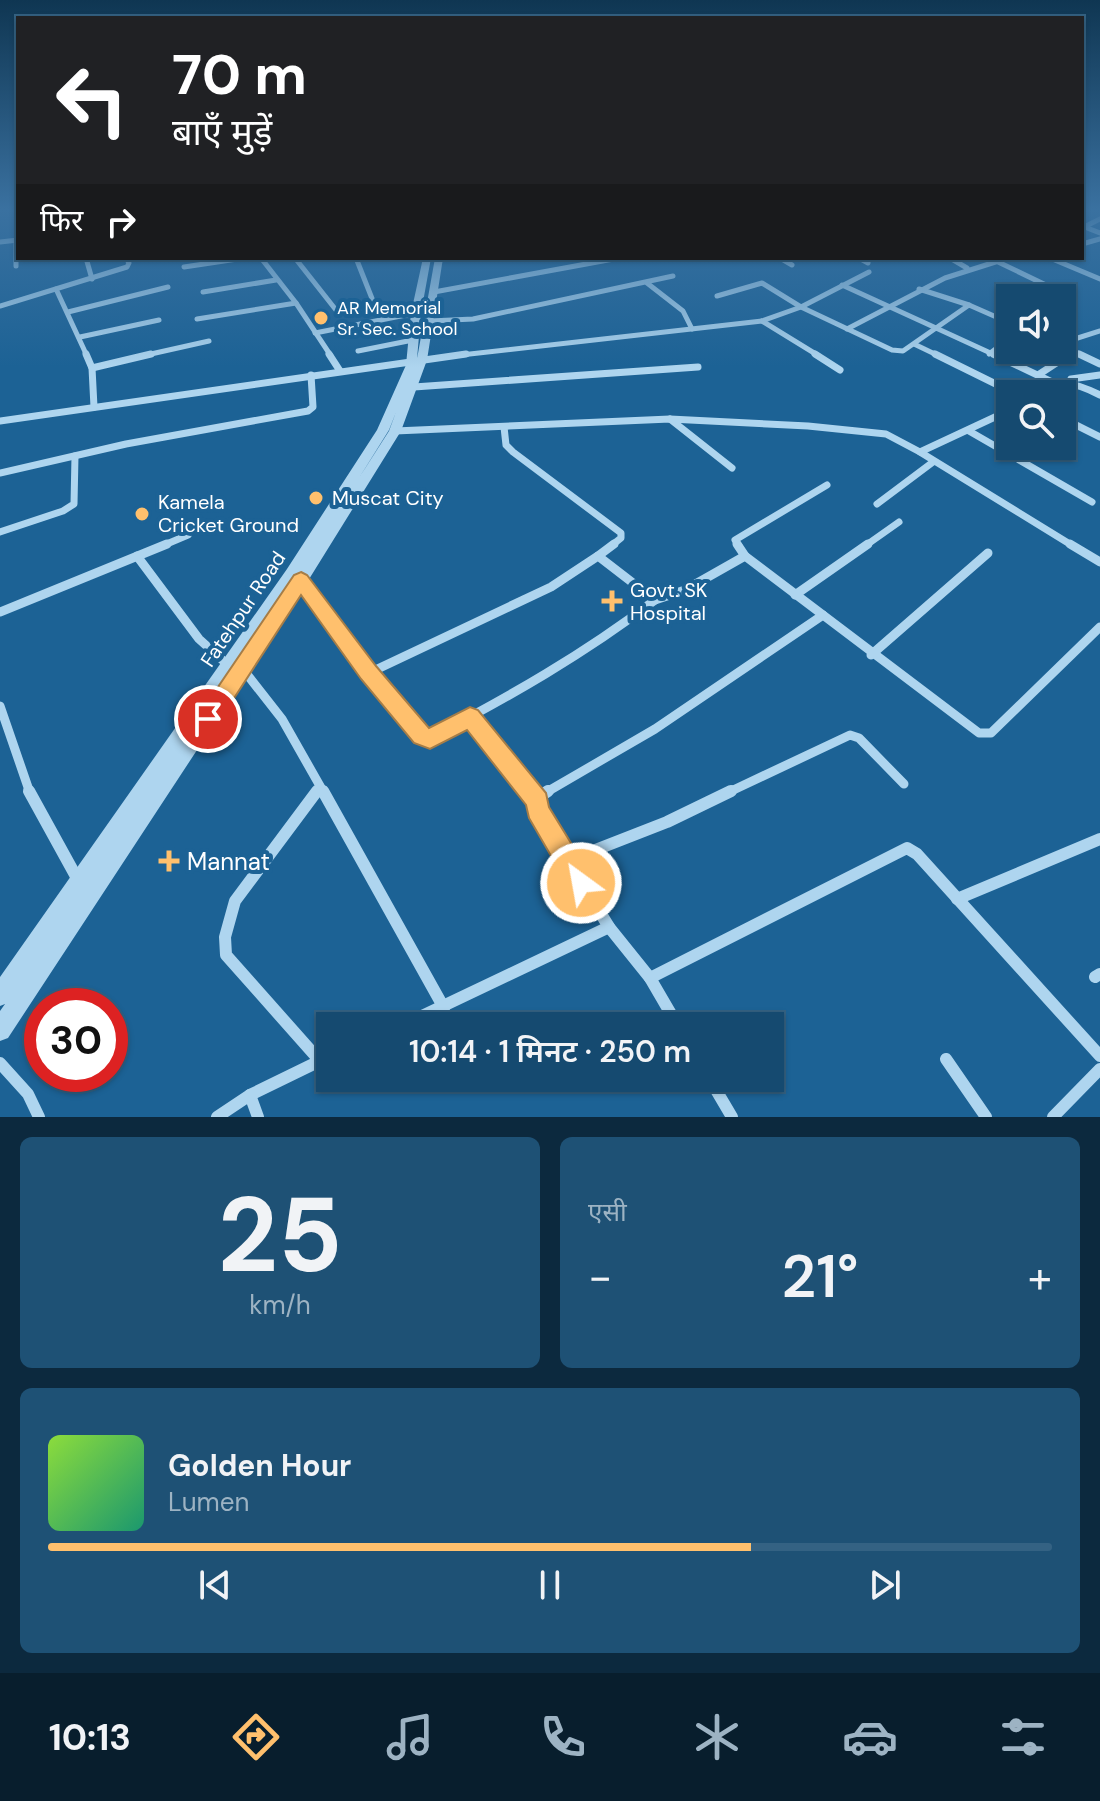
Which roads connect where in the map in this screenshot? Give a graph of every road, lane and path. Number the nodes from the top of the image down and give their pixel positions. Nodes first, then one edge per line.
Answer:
1 (87, 263) edge
2 (129, 263) edge
3 (210, 263) edge
4 (264, 263) edge
5 (299, 263) edge
6 (358, 263) edge
7 (438, 263) edge
8 (439, 263) edge
9 (591, 263) edge
10 (789, 263) edge
11 (959, 263) edge
12 (986, 263) edge
13 (999, 263) edge
14 (1062, 263) edge
15 (792, 265) dead end
16 (184, 267) dead end
17 (967, 268) junction
18 (869, 272) dead end
19 (673, 276) dead end
20 (92, 279) junction
21 (1100, 279) edge
22 (276, 280) junction
23 (647, 283) junction
24 (1043, 284) edge
25 (842, 285) junction
26 (168, 287) dead end
27 (56, 289) junction
28 (919, 289) junction
29 (203, 292) dead end
30 (434, 292) junction
31 (717, 296) dead end
32 (373, 301) dead end
33 (296, 303) junction
34 (969, 305) junction
35 (0, 306) edge
36 (889, 306) junction
37 (801, 307) junction
38 (336, 310) dead end
39 (68, 312) junction
40 (421, 313) junction
41 (996, 317) edge
42 (197, 319) dead end
43 (159, 320) dead end
44 (762, 321) junction
45 (936, 328) junction
46 (692, 329) junction
47 (847, 329) junction
48 (1100, 331) edge
49 (315, 333) junction
50 (80, 337) junction
51 (413, 340) junction
52 (1076, 340) edge
53 (209, 341) dead end
54 (914, 344) junction
55 (996, 349) edge
56 (358, 351) dead end
57 (1076, 353) edge
58 (989, 354) junction
59 (417, 361) junction
60 (1055, 364) edge
61 (1100, 364) edge
62 (698, 367) dead end
63 (92, 368) junction
64 (840, 370) dead end
65 (340, 371) junction
66 (311, 375) junction
67 (1038, 375) junction
68 (1100, 375) edge
69 (1070, 379) junction
70 (1048, 380) edge
71 (1064, 380) edge
72 (996, 384) edge
73 (414, 387) junction
74 (1100, 395) edge
75 (94, 407) junction
76 (996, 417) edge
77 (670, 419) junction
78 (0, 421) edge
79 (1076, 425) edge
80 (504, 427) junction
81 (395, 431) junction
82 (969, 431) junction
83 (1100, 437) edge
84 (920, 452) junction
85 (75, 456) junction
86 (933, 462) junction
87 (732, 468) dead end
88 (0, 473) edge
89 (827, 485) dead end
90 (1092, 502) dead end
91 (877, 504) dead end
92 (899, 522) dead end
93 (0, 532) edge
94 (188, 535) dead end
95 (988, 553) dead end
96 (137, 556) junction
97 (598, 556) junction
98 (745, 556) junction
99 (1100, 562) edge
100 (301, 580) junction
101 (795, 595) junction
102 (655, 600) junction
103 (0, 612) edge
104 (823, 615) junction
105 (1100, 627) edge
106 (871, 655) junction
107 (236, 667) junction
108 (369, 673) junction
109 (0, 706) edge
110 (470, 717) junction
111 (3, 730) edge
112 (904, 784) dead end
113 (320, 788) junction
114 (538, 802) junction
115 (1100, 839) edge
116 (567, 861) junction
117 (80, 882) junction
118 (957, 899) junction
119 (609, 927) junction
120 (30, 969) junction
121 (650, 978) junction
122 (0, 995) edge
123 (444, 1008) junction
124 (434, 1012) edge
125 (670, 1012) edge
126 (0, 1030) edge
127 (316, 1049) edge
128 (1100, 1056) edge
129 (946, 1059) dead end
130 (316, 1062) edge
131 (0, 1063) edge
132 (1100, 1069) edge
133 (717, 1092) edge
134 (250, 1095) junction
135 (39, 1117) edge
136 (217, 1117) edge
137 (258, 1117) edge
138 (732, 1117) edge
139 (986, 1117) edge
140 (1053, 1117) edge

1 - 20 street
2 - 20 street
3 - 16 street
4 - 22 street
5 - 38 street
6 - 32 street
7 - 40 street
8 - 30 street
9 - 30 street
10 - 15 street
11 - 17 street
12 - 17 street
13 - 24 street
14 - 21 street
17 - 28 street
18 - 25 street
19 - 23 street
20 - 27 street
22 - 29 street
22 - 33 street
23 - 40 street
23 - 46 street
25 - 36 street
25 - 37 street
26 - 39 street
27 - 35 street
27 - 39 street
28 - 34 street
28 - 36 street
30 - 40 street
31 - 37 street
33 - 42 street
33 - 49 street
34 - 41 street
34 - 45 street
36 - 45 street
36 - 47 street
37 - 44 street
37 - 47 street
39 - 50 street
40 - 49 street
40 - 51 street, Fatehpur Road
40 - 59 street
43 - 50 street
44 - 46 street
44 - 64 street
45 - 54 street
45 - 58 street
46 - 59 street
47 - 54 street
48 - 52 street
49 - 65 street
50 - 63 street
51 - 56 street
51 - 59 street, Fatehpur Road
53 - 63 street
54 - 72 street
55 - 58 street
57 - 61 street
58 - 67 street
59 - 65 street
59 - 73 street
59 - 107 street, Fatehpur Road
60 - 67 street
62 - 73 street
63 - 75 street
65 - 66 street
66 - 75 street
66 - 85 street
67 - 70 street
68 - 69 street
69 - 71 street
69 - 74 street
73 - 81 street
75 - 78 street
76 - 82 street
77 - 80 street
77 - 84 street
77 - 87 street
79 - 83 street
80 - 81 street
80 - 97 street
81 - 100 street
82 - 84 street
82 - 90 street
84 - 86 street
85 - 88 street
85 - 93 street
86 - 91 street
86 - 99 street
89 - 98 street
92 - 101 street
94 - 96 street
95 - 106 street
96 - 103 street
96 - 107 street
97 - 102 street
97 - 108 street
98 - 101 street
98 - 102 street
100 - 107 street
100 - 108 street
101 - 104 street
102 - 110 street
104 - 106 street
104 - 114 street
105 - 106 street
107 - 113 street
107 - 117 street, Fatehpur Road
107 - 120 street
108 - 110 street
109 - 111 street
110 - 114 street
111 - 117 street
112 - 116 street
113 - 123 street
113 - 127 street
114 - 116 street
115 - 118 street
116 - 119 street
117 - 120 street, Fatehpur Road
118 - 121 street
118 - 128 street
119 - 121 street
119 - 123 street
120 - 122 street, Fatehpur Road
120 - 126 street
121 - 125 street
123 - 124 street
129 - 139 street
130 - 134 street
131 - 135 street
132 - 140 street
133 - 138 street
134 - 136 street
134 - 137 street

